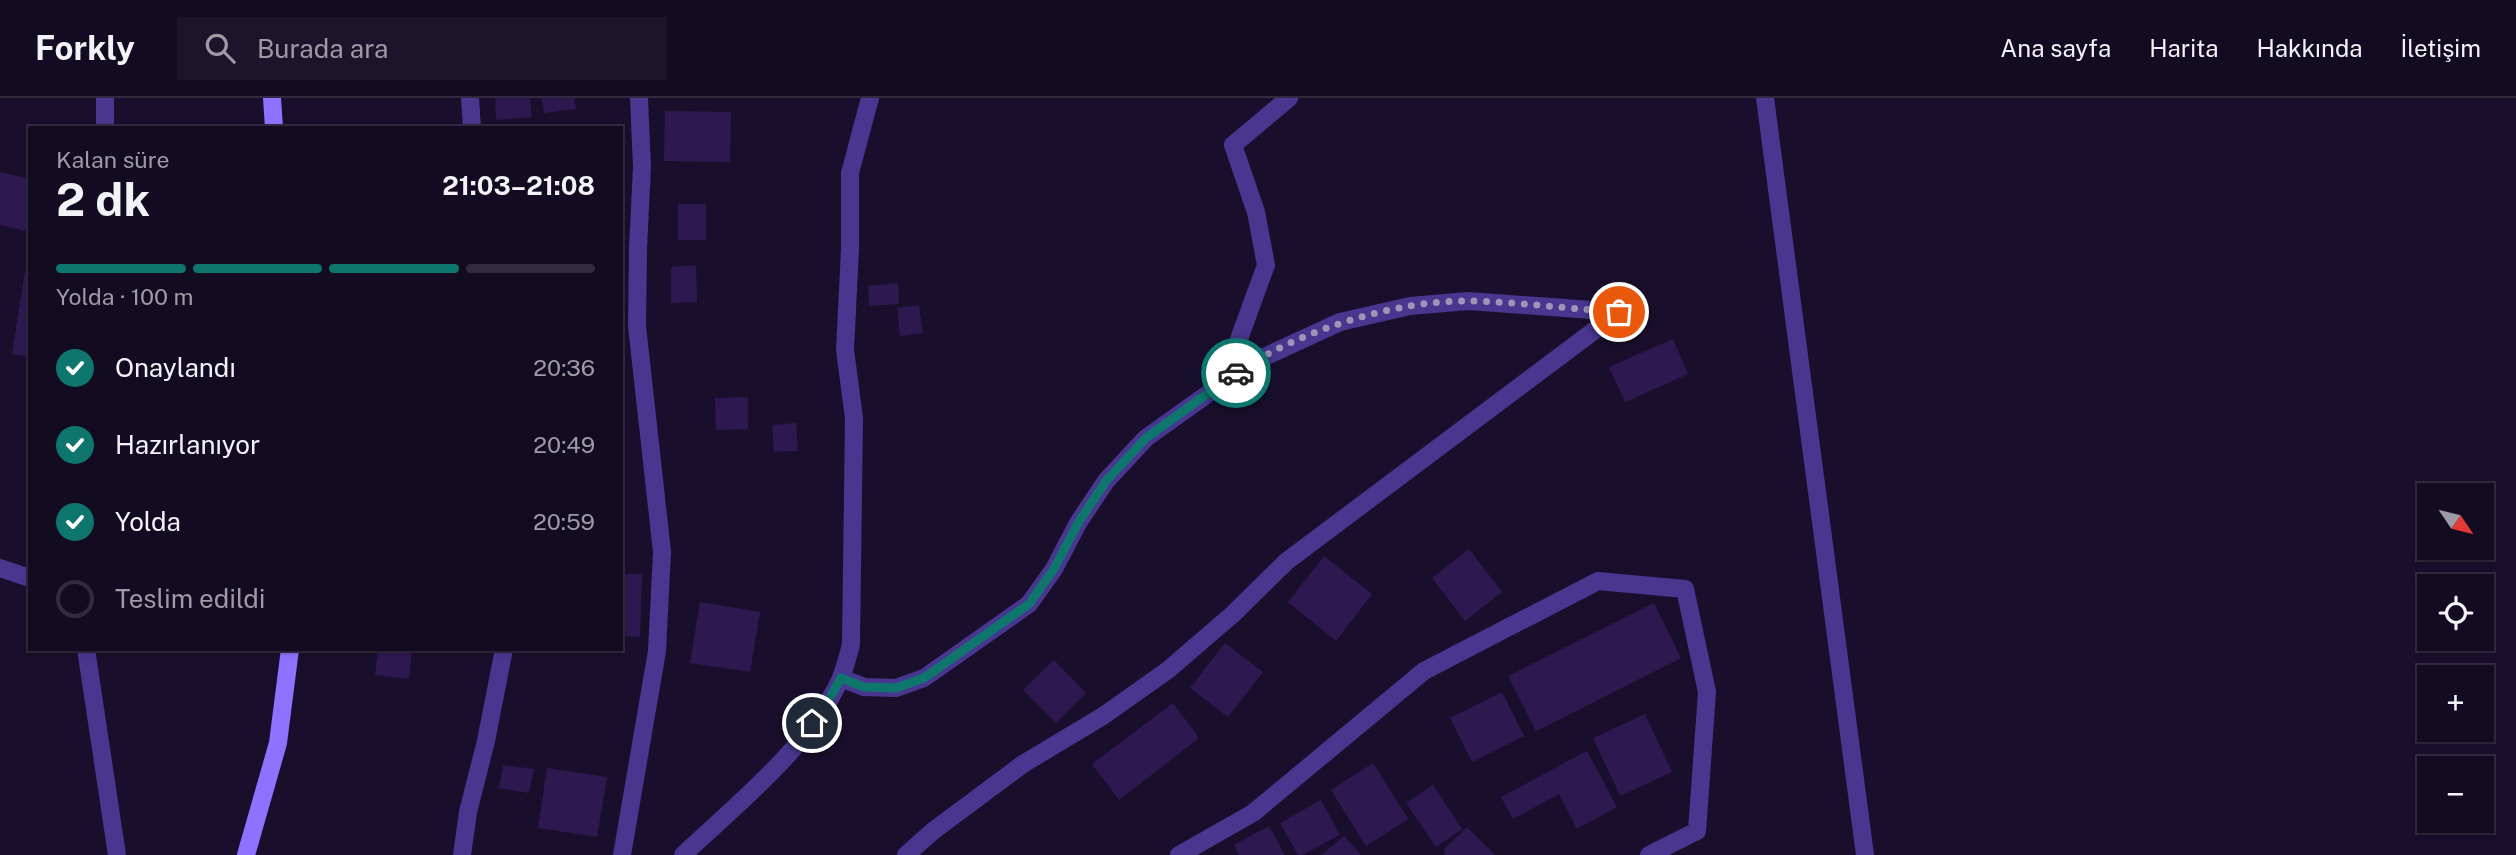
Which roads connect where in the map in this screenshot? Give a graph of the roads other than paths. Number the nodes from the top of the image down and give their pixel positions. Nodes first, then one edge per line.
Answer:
1 (105, 98) edge
2 (272, 98) edge
3 (470, 98) edge
4 (639, 98) edge
5 (870, 98) edge
6 (1289, 98) edge
7 (1765, 98) edge
8 (105, 126) edge
9 (274, 126) edge
10 (472, 126) edge
11 (1224, 380) junction
12 (0, 568) edge
13 (28, 577) edge
14 (86, 651) edge
15 (290, 651) edge
16 (503, 651) edge
17 (841, 678) junction
18 (1659, 853) edge
19 (117, 855) edge
20 (247, 855) edge
21 (463, 855) edge
22 (622, 855) edge
23 (683, 855) edge
24 (906, 855) edge
25 (1179, 855) edge
26 (1866, 855) edge

1 - 8 street
2 - 9 main road
3 - 10 street
4 - 22 street
5 - 17 street
6 - 11 street
7 - 26 street
11 - 17 street
11 - 24 street
12 - 13 street
14 - 19 street
15 - 20 main road
16 - 21 street
17 - 23 street
18 - 25 street

